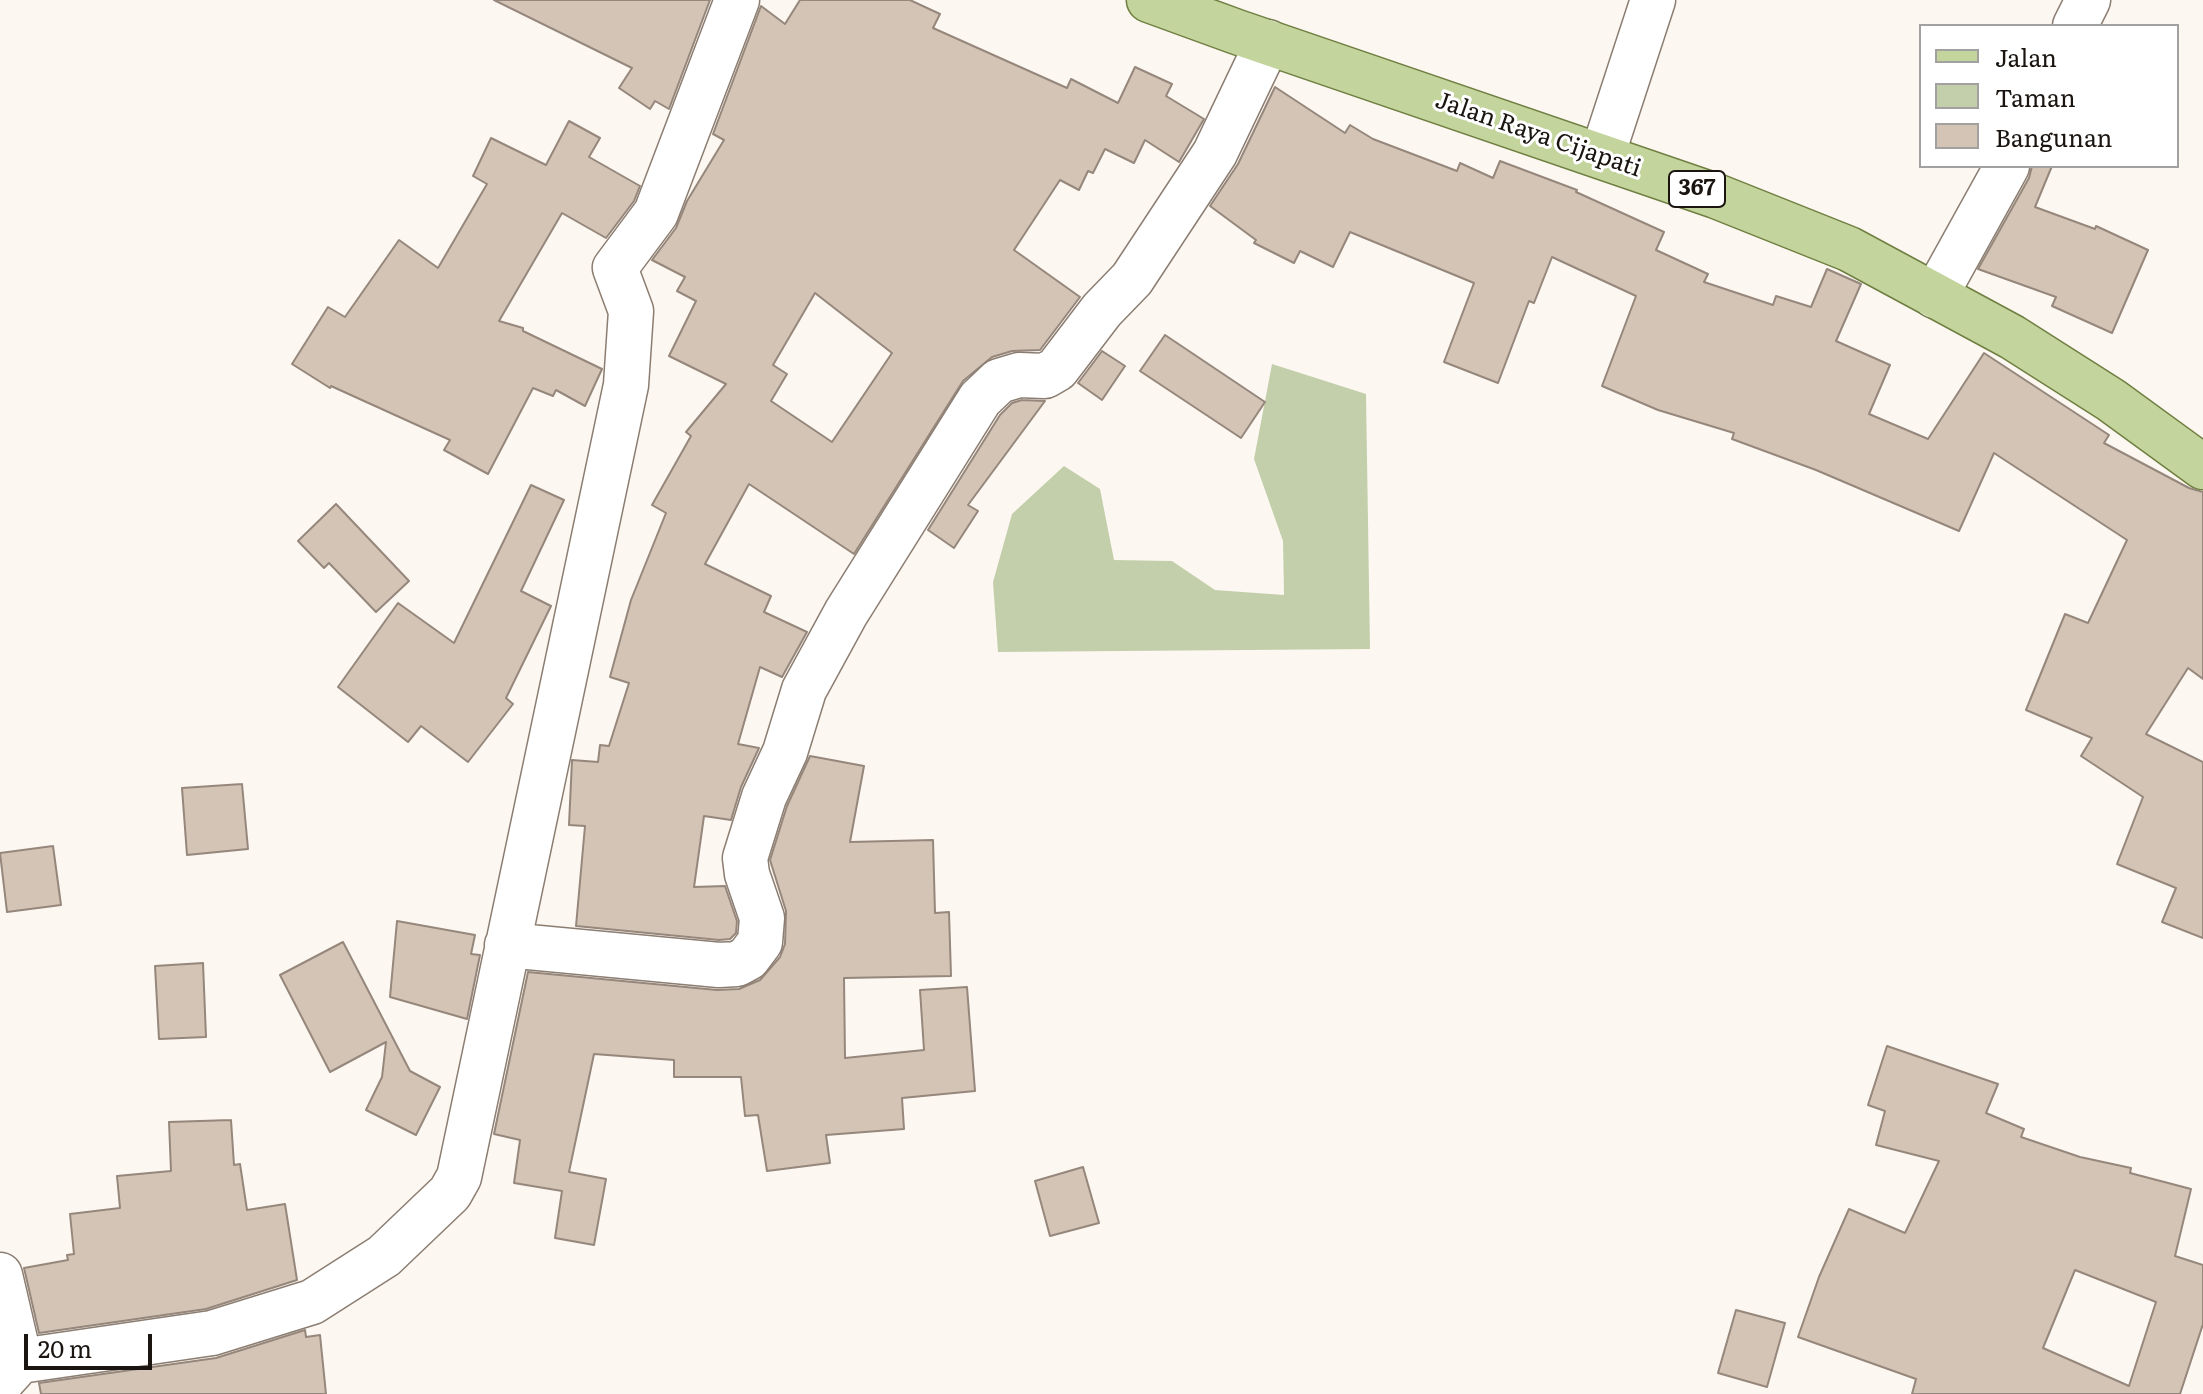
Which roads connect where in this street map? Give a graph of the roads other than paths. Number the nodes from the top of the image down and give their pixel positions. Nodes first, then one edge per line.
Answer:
1 (737, 0) edge
2 (1149, 0) edge
3 (1653, 0) edge
4 (2088, 0) edge
5 (2076, 24) edge
6 (1268, 42) junction
7 (1602, 156) junction
8 (2006, 168) edge
9 (1935, 296) junction
10 (2203, 467) edge
11 (507, 945) junction
12 (0, 1275) edge
13 (5, 1378) edge

1 - 11 street
2 - 6 main road, Jalan Raya Cijapati / 367
3 - 7 street
4 - 5 street
6 - 7 main road, Jalan Raya Cijapati / 367
6 - 11 street
7 - 9 main road, Jalan Raya Cijapati / 367
8 - 9 street
9 - 10 main road, Jalan Raya Cijapati / 367
11 - 13 street
12 - 13 street

